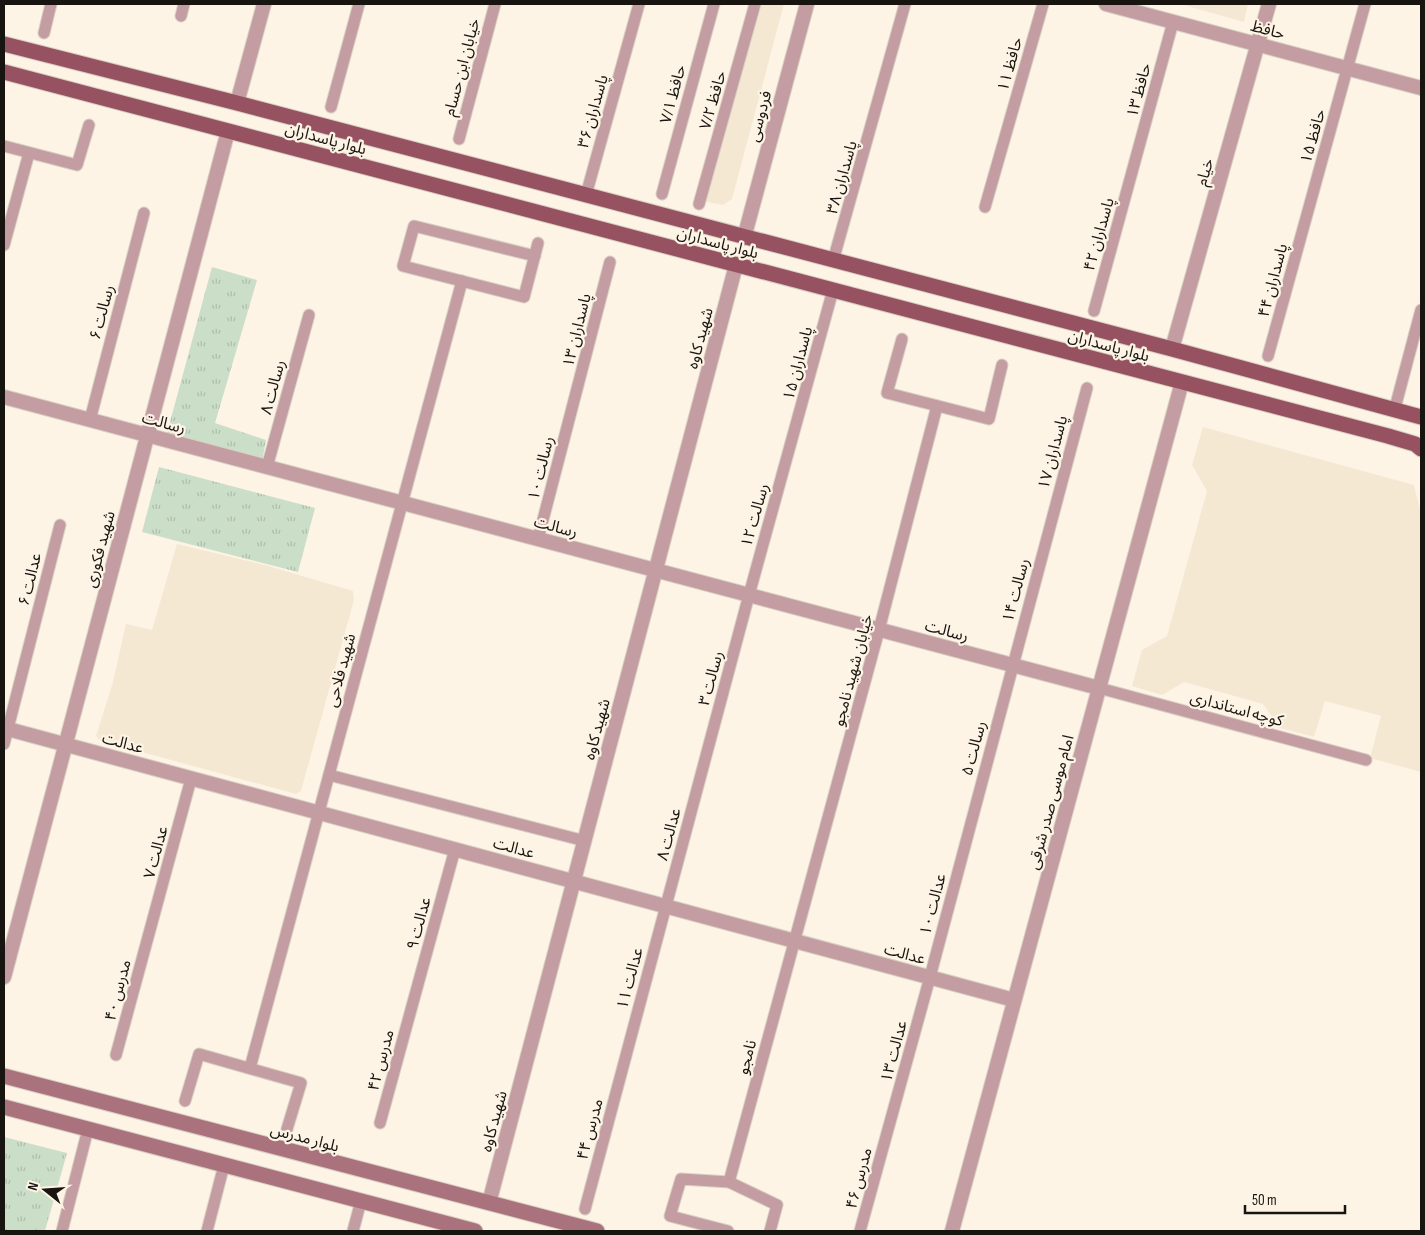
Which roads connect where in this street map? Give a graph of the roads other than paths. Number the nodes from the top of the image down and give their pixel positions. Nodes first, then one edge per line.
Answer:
1 (51, 4) edge
2 (184, 4) edge
3 (264, 4) edge
4 (359, 4) edge
5 (495, 4) edge
6 (640, 4) edge
7 (714, 4) edge
8 (755, 4) edge
9 (807, 4) edge
10 (905, 4) edge
11 (1043, 4) edge
12 (1106, 4) edge
13 (1269, 4) edge
14 (1365, 4) edge
15 (181, 16) dead end
16 (1174, 22) junction
17 (44, 33) dead end
18 (4, 44) edge
19 (1258, 44) junction
20 (1348, 68) junction
21 (4, 72) edge
22 (1421, 88) edge
23 (237, 103) junction
24 (331, 107) dead end
25 (89, 124) dead end
26 (228, 131) junction
27 (459, 139) dead end
28 (4, 146) edge
29 (29, 153) junction
30 (1134, 167) joint
31 (662, 194) dead end
32 (586, 196) junction
33 (699, 204) dead end
34 (985, 206) dead end
35 (144, 213) dead end
36 (1308, 213) joint
37 (744, 238) junction
38 (538, 243) dead end
39 (4, 245) edge
40 (535, 256) junction
41 (833, 261) junction
42 (610, 262) dead end
43 (736, 265) junction
44 (462, 282) junction
45 (833, 290) junction
46 (1094, 310) dead end
47 (1421, 310) edge
48 (309, 315) dead end
49 (902, 339) dead end
50 (1172, 349) junction
51 (1268, 356) dead end
52 (1002, 366) dead end
53 (1182, 382) junction
54 (1087, 388) dead end
55 (4, 397) edge
56 (573, 406) joint
57 (937, 406) junction
58 (1395, 408) junction
59 (1421, 416) edge
60 (90, 420) junction
61 (147, 435) junction
62 (791, 444) joint
63 (1421, 449) edge
64 (267, 467) junction
65 (402, 503) junction
66 (1050, 524) joint
67 (60, 525) dead end
68 (538, 539) junction
69 (656, 570) junction
70 (749, 595) junction
71 (880, 630) junction
72 (1012, 665) junction
73 (1099, 688) junction
74 (6, 729) edge
75 (4, 744) edge
76 (65, 744) junction
77 (1366, 760) dead end
78 (702, 770) joint
79 (328, 775) junction
80 (192, 779) junction
81 (318, 813) junction
82 (966, 839) joint
83 (585, 841) junction
84 (455, 850) junction
85 (574, 882) junction
86 (665, 906) junction
87 (150, 934) joint
88 (795, 941) junction
89 (4, 977) edge
90 (930, 978) junction
91 (1014, 1000) junction
92 (412, 1006) joint
93 (116, 1055) dead end
94 (624, 1058) joint
95 (250, 1068) junction
96 (4, 1076) edge
97 (185, 1102) dead end
98 (4, 1107) edge
99 (380, 1122) dead end
100 (88, 1129) junction
101 (287, 1129) dead end
102 (887, 1133) joint
103 (224, 1165) junction
104 (729, 1182) junction
105 (361, 1201) junction
106 (489, 1203) junction
107 (585, 1209) dead end
108 (62, 1231) edge
109 (207, 1231) edge
110 (353, 1231) edge
111 (475, 1231) edge
112 (597, 1231) edge
113 (728, 1231) edge
114 (770, 1231) edge
115 (860, 1231) edge
116 (952, 1231) edge

1 - 17 street
2 - 15 street
3 - 23 street
4 - 24 street
5 - 27 street, خیابان ابن حسام
6 - 32 street, پاسداران ۳۶
7 - 31 street, حافظ ۷/۱
8 - 33 street, حافظ ۷/۲
9 - 37 street, فردوسی
10 - 41 street, پاسداران ۳۸
11 - 34 street, حافظ ۱۱
12 - 16 street, حافظ
13 - 19 street, خیام
14 - 20 street, حافظ ۱۵
16 - 19 street, حافظ
16 - 30 street, حافظ ۱۳
18 - 23 main road, بلوار پاسداران
19 - 20 street, حافظ
19 - 50 street, خیام
20 - 22 street, حافظ
20 - 36 street, حافظ ۱۵
21 - 26 main road, بلوار پاسداران
23 - 32 main road, بلوار پاسداران
25 - 29 street
26 - 43 main road, بلوار پاسداران
26 - 61 street, شهید فکوری
28 - 29 street
29 - 39 street
30 - 46 street, پاسداران ۴۲
32 - 37 main road, بلوار پاسداران
35 - 60 street, رسالت ۶
36 - 51 street, پاسداران ۴۴
37 - 41 main road, بلوار پاسداران
38 - 40 street
40 - 44 street
40 - 44 street
41 - 50 main road, بلوار پاسداران
42 - 56 street, پاسداران ۱۳
43 - 45 main road, بلوار پاسداران
43 - 69 street, شهید کاوه
44 - 65 street, شهید فلاحی
45 - 53 main road, بلوار پاسداران
45 - 62 street, پاسداران ۱۵
47 - 58 street
48 - 64 street, رسالت ۸
49 - 57 street
50 - 58 main road, بلوار پاسداران
52 - 57 street
53 - 63 main road, بلوار پاسداران
53 - 73 street, امام موسی صدر شرقی
54 - 66 street, پاسداران ۱۷
55 - 60 street, رسالت
56 - 68 street, رسالت ۱۰
57 - 71 street, خیابان شهید نامجو
58 - 59 main road, بلوار پاسداران
60 - 61 street, رسالت
61 - 64 street, رسالت
61 - 76 street, شهید فکوری
62 - 70 street, رسالت ۱۲
64 - 65 street, رسالت
65 - 68 street, رسالت
65 - 79 street, شهید فلاحی
66 - 72 street, رسالت ۱۴
67 - 74 street, عدالت ۶
68 - 69 street, رسالت
69 - 70 street, رسالت
69 - 83 street, شهید کاوه
70 - 71 street, رسالت
70 - 78 street, رسالت ۳
71 - 72 street, رسالت
71 - 88 street, خیابان شهید نامجو
72 - 73 street, رسالت
72 - 82 street, رسالت ۵
73 - 77 street, کوچه استانداری
73 - 91 street, امام موسی صدر شرقی
74 - 75 street, عدالت ۶
74 - 76 street, عدالت
76 - 80 street, عدالت
76 - 89 street, شهید فکوری
78 - 86 street, عدالت ۸
79 - 81 street, شهید فلاحی
79 - 83 street
80 - 81 street, عدالت
80 - 87 street, عدالت ۷
81 - 84 street, عدالت
81 - 95 street, شهید فلاحی
82 - 90 street, عدالت ۱۰
83 - 85 street, شهید کاوه
84 - 85 street, عدالت
84 - 92 street, عدالت ۹
85 - 86 street, عدالت
85 - 106 street, شهید کاوه
86 - 88 street, عدالت
86 - 94 street, عدالت ۱۱
87 - 93 street, مدرس ۴۰
88 - 90 street, عدالت
88 - 104 street, نامجو
90 - 91 street, عدالت
90 - 102 street, عدالت ۱۳
91 - 116 street, امام موسی صدر شرقی
92 - 99 street, مدرس ۴۲
94 - 107 street, مدرس ۴۴
95 - 97 street
95 - 101 street
96 - 106 main road, بلوار مدرس
98 - 100 main road
100 - 103 main road
100 - 108 street
102 - 115 street, مدرس ۴۶
103 - 105 main road
103 - 109 street
104 - 113 street
104 - 114 street
105 - 110 street
105 - 111 main road
106 - 112 main road, بلوار مدرس

